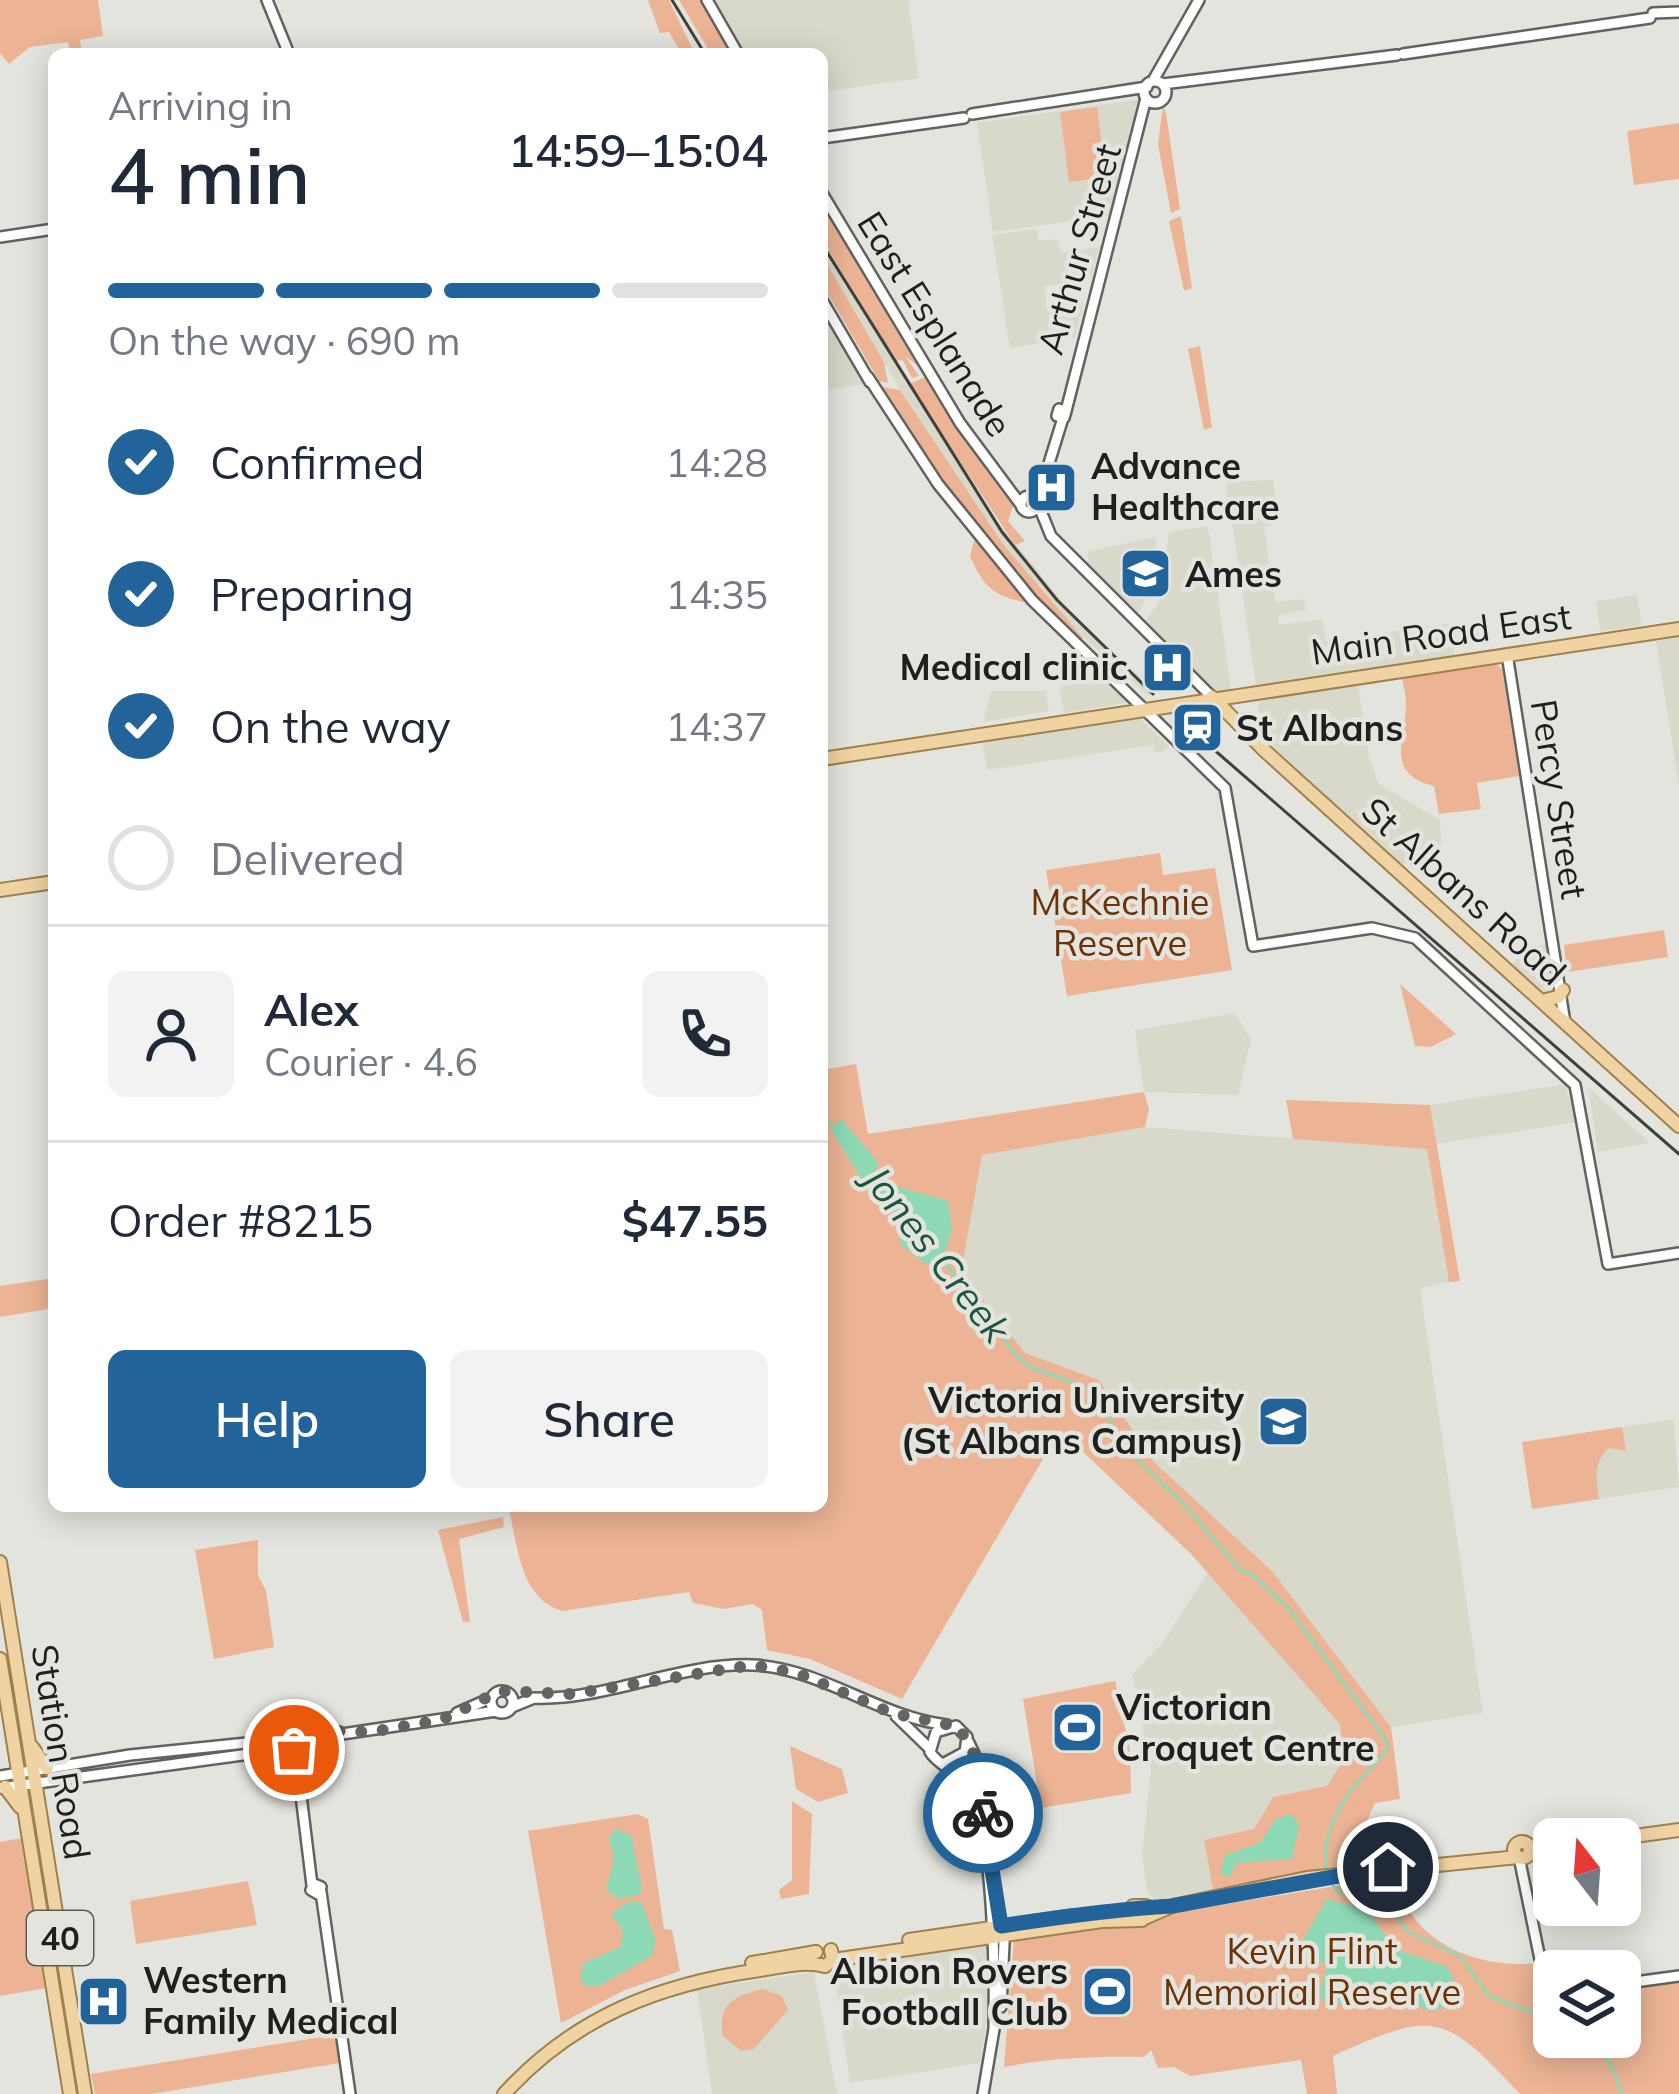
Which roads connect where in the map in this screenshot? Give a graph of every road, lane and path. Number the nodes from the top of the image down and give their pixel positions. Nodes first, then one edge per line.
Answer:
1 (267, 0) edge
2 (707, 0) edge
3 (1198, 0) edge
4 (1679, 12) edge
5 (287, 48) edge
6 (735, 48) edge
7 (1155, 91) junction
8 (828, 137) edge
9 (828, 203) edge
10 (48, 230) edge
11 (0, 237) edge
12 (828, 310) edge
13 (1030, 502) junction
14 (1679, 629) edge
15 (1507, 654) junction
16 (1212, 697) junction
17 (1143, 707) junction
18 (828, 758) edge
19 (48, 883) edge
20 (0, 890) edge
21 (1563, 990) junction
22 (1541, 1001) junction
23 (1565, 1023) junction
24 (1679, 1126) edge
25 (1679, 1253) edge
26 (0, 1562) edge
27 (4, 1656) edge
28 (2, 1679) edge
29 (509, 1694) junction
30 (572, 1694) junction
31 (492, 1697) junction
32 (512, 1707) junction
33 (496, 1711) junction
34 (892, 1713) junction
35 (441, 1720) junction
36 (947, 1725) junction
37 (300, 1730) junction
38 (283, 1732) junction
39 (371, 1732) junction
40 (968, 1741) junction
41 (294, 1748) junction
42 (929, 1748) junction
43 (168, 1756) junction
44 (943, 1764) junction
45 (20, 1779) edge
46 (1679, 1830) edge
47 (1641, 1835) edge
48 (1533, 1851) edge
49 (1523, 1853) junction
50 (997, 1931) junction
51 (1539, 1950) edge
52 (817, 1958) junction
53 (1679, 1976) edge
54 (1641, 1981) edge
55 (70, 2094) edge
56 (85, 2094) edge
57 (350, 2094) edge
58 (493, 2094) edge
59 (504, 2094) edge
60 (983, 2094) edge

1 - 5 street
2 - 6 street
3 - 7 street
4 - 7 street
7 - 8 street
7 - 13 street, Arthur Street
9 - 13 street, East Esplanade
10 - 11 street
12 - 17 street
13 - 16 street
14 - 15 main road, Main Road East
15 - 16 main road, Main Road East
15 - 21 street, Percy Street
16 - 17 main road, Main Road East
16 - 22 main road, St Albans Road
17 - 18 main road, Main Road East
17 - 25 street
19 - 20 main road
21 - 22 main road
21 - 23 street, Percy Street
22 - 23 main road, St Albans Road
23 - 24 main road, St Albans Road
26 - 27 main road, Station Road / 40
27 - 28 main road, Station Road / 40
27 - 45 main road, Station Road / 40
28 - 45 main road, Station Road / 40
29 - 30 street
29 - 31 street
29 - 32 street
30 - 32 street
30 - 34 street
31 - 33 street
31 - 35 street
32 - 33 street
33 - 35 street
34 - 36 street
34 - 42 street
35 - 39 street
36 - 40 street
36 - 42 street
37 - 38 street
37 - 39 street
37 - 41 street
38 - 41 street
38 - 43 street
39 - 41 street
40 - 44 street
40 - 50 street
41 - 43 street
41 - 57 street
42 - 44 street
43 - 45 street
43 - 45 street
44 - 50 street
45 - 55 main road, Station Road / 40
45 - 56 main road, Station Road / 40
46 - 47 main road
48 - 49 main road
49 - 50 main road
49 - 51 street
50 - 52 main road
50 - 60 street
52 - 58 main road
52 - 59 main road
53 - 54 street

